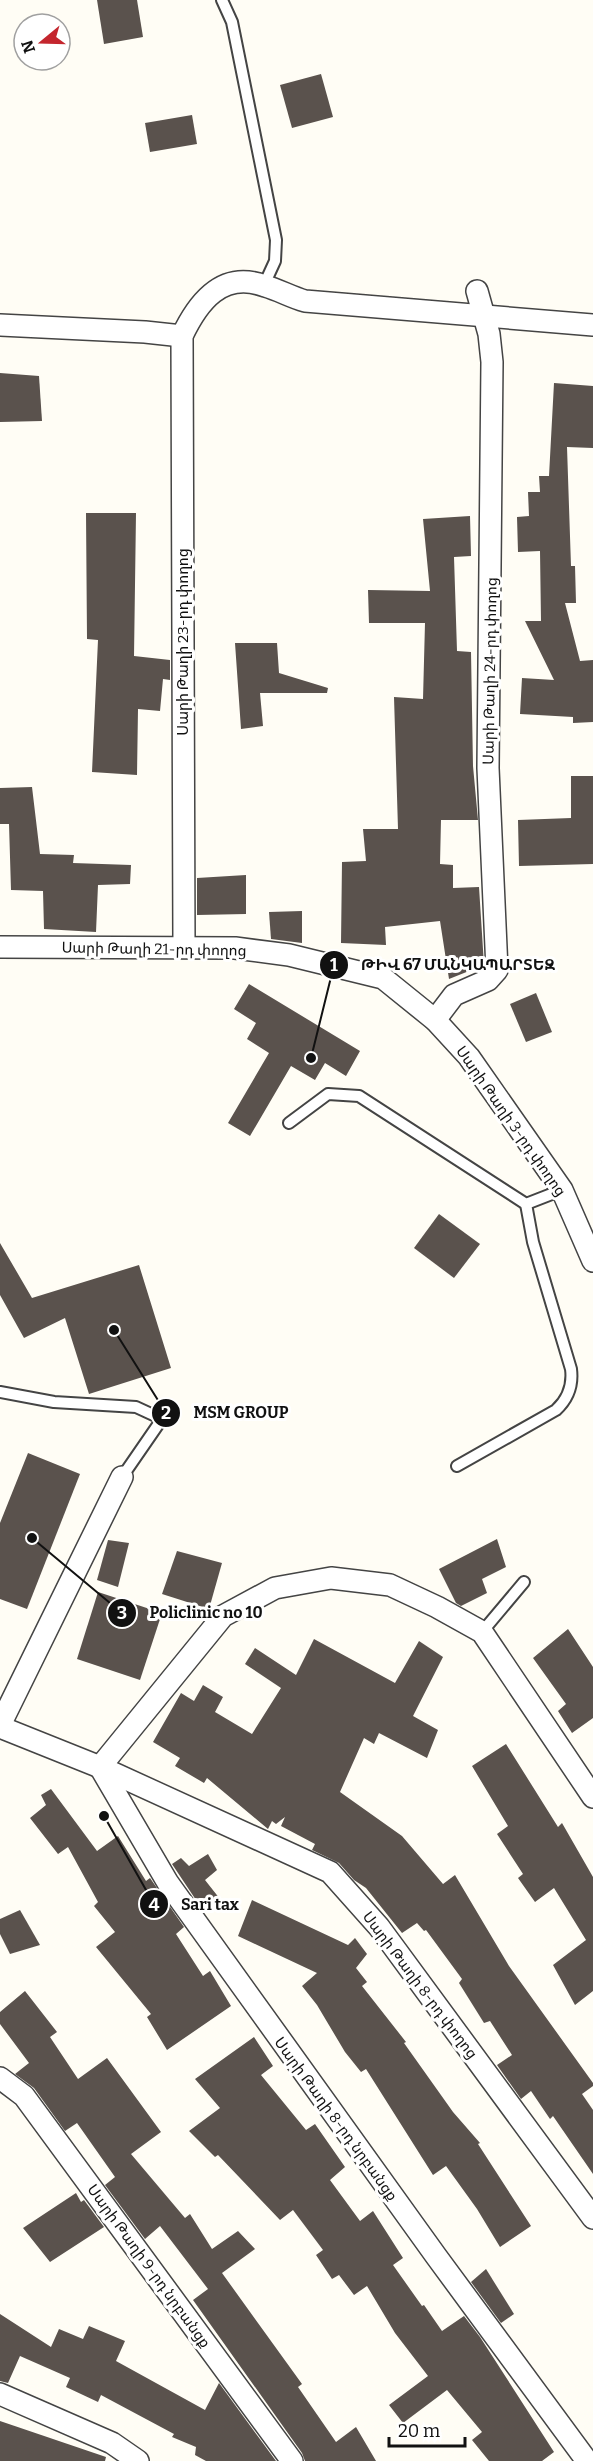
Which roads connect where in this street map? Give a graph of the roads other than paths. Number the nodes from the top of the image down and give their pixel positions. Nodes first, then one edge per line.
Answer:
1 (222, 0) edge
2 (264, 285) junction
3 (477, 291) dead end
4 (484, 317) junction
5 (0, 325) edge
6 (593, 325) edge
7 (182, 336) junction
8 (0, 947) edge
9 (184, 947) junction
10 (435, 1020) junction
11 (289, 1122) dead end
12 (562, 1190) junction
13 (526, 1204) junction
14 (593, 1261) edge
15 (0, 1392) edge
16 (457, 1466) dead end
17 (122, 1477) joint
18 (524, 1582) dead end
19 (482, 1632) junction
20 (0, 1726) edge
21 (100, 1767) junction
22 (593, 1797) edge
23 (0, 2078) edge
24 (593, 2218) edge
25 (0, 2394) edge
26 (138, 2461) edge
27 (292, 2461) edge
28 (587, 2461) edge

1 - 2 lane
2 - 4 street
2 - 7 street
3 - 4 street, Սարի Թաղի 24-րդ փողոց
4 - 6 street
4 - 10 street, Սարի Թաղի 24-րդ փողոց
5 - 7 street
7 - 9 street, Սարի Թաղի 23-րդ փողոց
8 - 9 street, Սարի Թաղի 21-րդ փողոց
9 - 10 street, Սարի Թաղի 21-րդ փողոց
10 - 12 street, Սարի Թաղի 3-րդ փողոց
11 - 13 lane
12 - 13 lane
12 - 14 street, Սարի Թաղի 3-րդ փողոց
13 - 16 lane
15 - 17 lane
17 - 20 street
18 - 19 lane
19 - 21 street
19 - 22 street
20 - 21 street, Սարի Թաղի 8-րդ փողոց
21 - 24 street, Սարի Թաղի 8-րդ փողոց
21 - 28 street, Սարի Թաղի 8-րդ նրբանցք
23 - 27 street, Սարի Թաղի 9-րդ նրբանցք
25 - 26 street

